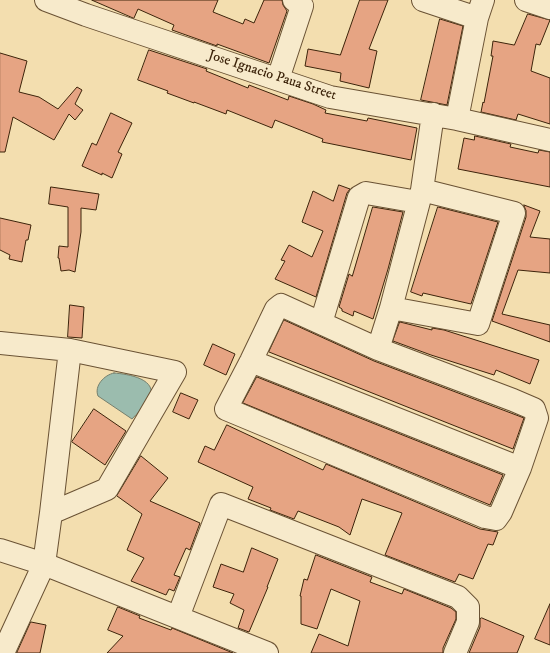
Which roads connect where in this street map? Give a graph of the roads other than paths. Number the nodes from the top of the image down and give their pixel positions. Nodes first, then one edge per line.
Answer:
1 (46, 0) edge
2 (294, 0) edge
3 (423, 0) edge
4 (526, 0) edge
5 (550, 8) edge
6 (480, 9) edge
7 (278, 79) junction
8 (432, 114) junction
9 (457, 119) junction
10 (550, 140) edge
11 (420, 196) junction
12 (391, 308) junction
13 (321, 323) junction
14 (0, 344) edge
15 (378, 349) junction
16 (70, 350) junction
17 (251, 362) junction
18 (520, 468) junction
19 (51, 513) junction
20 (0, 550) edge
21 (44, 564) junction
22 (178, 618) junction
23 (3, 653) edge
24 (267, 653) edge
25 (456, 653) edge

1 - 7 street, Jose Ignacio Paua Street
2 - 7 street
3 - 6 street
4 - 5 street
6 - 9 street
7 - 8 street, Jose Ignacio Paua Street
8 - 9 street, Jose Ignacio Paua Street
8 - 11 street
9 - 10 street, Jose Ignacio Paua Street
11 - 12 street
11 - 12 street
11 - 13 street
12 - 15 street
13 - 15 street
13 - 17 street
14 - 16 street
15 - 18 street
16 - 19 street
16 - 19 street
17 - 18 street
17 - 18 street
19 - 21 street
20 - 21 street
21 - 22 street
21 - 23 street
22 - 24 street
22 - 25 street

